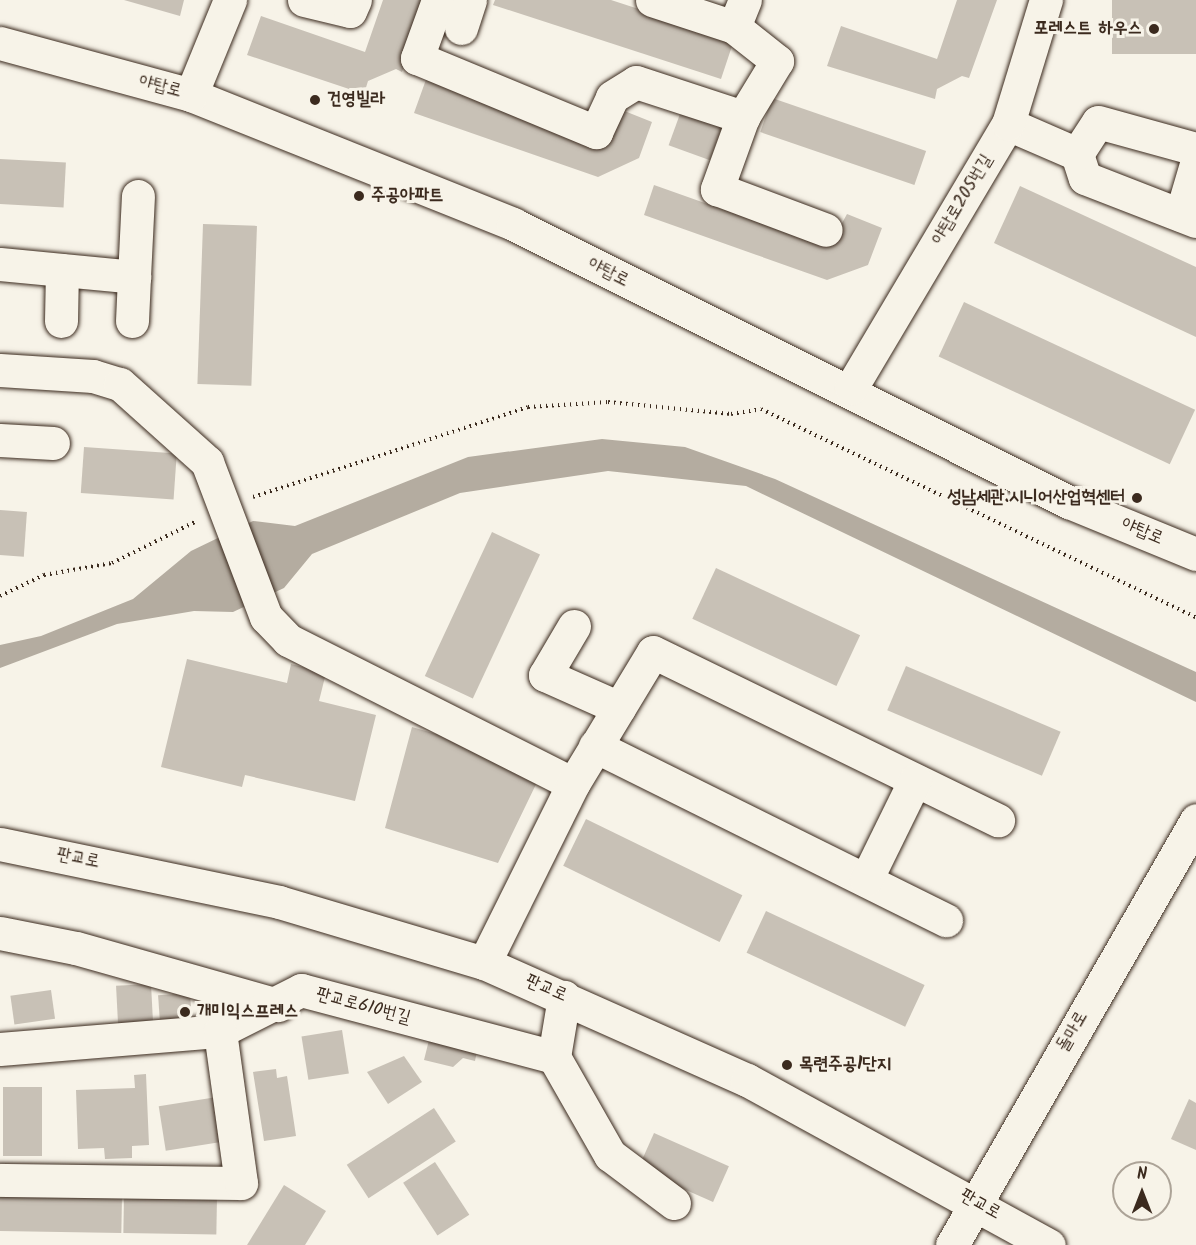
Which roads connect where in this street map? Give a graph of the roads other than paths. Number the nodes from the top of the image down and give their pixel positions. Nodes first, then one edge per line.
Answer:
1 (230, 0) edge
2 (304, 0) edge
3 (355, 0) edge
4 (438, 0) edge
5 (652, 0) edge
6 (1046, 0) edge
7 (739, 14) edge
8 (0, 43) edge
9 (191, 95) junction
10 (743, 117) junction
11 (1008, 124) junction
12 (1196, 149) edge
13 (1077, 154) junction
14 (1196, 164) edge
15 (138, 196) dead end
16 (1189, 218) edge
17 (826, 230) dead end
18 (0, 264) edge
19 (62, 270) junction
20 (134, 277) junction
21 (61, 321) dead end
22 (132, 321) dead end
23 (0, 370) edge
24 (851, 388) junction
25 (0, 440) edge
26 (53, 443) dead end
27 (1196, 554) edge
28 (574, 626) dead end
29 (619, 708) junction
30 (595, 746) junction
31 (915, 780) junction
32 (573, 784) junction
33 (998, 820) dead end
34 (1196, 820) edge
35 (0, 844) edge
36 (866, 880) junction
37 (946, 920) dead end
38 (0, 933) edge
39 (484, 963) junction
40 (564, 997) junction
41 (278, 1005) junction
42 (220, 1031) junction
43 (0, 1049) edge
44 (554, 1057) junction
45 (0, 1180) edge
46 (976, 1202) junction
47 (674, 1203) dead end
48 (952, 1245) edge
49 (1049, 1245) edge

1 - 9 street
2 - 3 street
4 - 10 street
5 - 7 street
6 - 11 street, 야탑로205번길
7 - 10 street
8 - 9 street, 야탑로
9 - 24 street, 야탑로
10 - 17 street
11 - 13 street
11 - 24 street, 야탑로205번길
12 - 13 street
13 - 16 street
14 - 16 street
15 - 20 street
18 - 19 street
19 - 20 street
19 - 21 street
20 - 22 street
23 - 32 street
24 - 27 street, 야탑로
25 - 26 street
28 - 29 street
29 - 30 street
29 - 31 street
30 - 32 street
30 - 36 street
31 - 33 street
31 - 36 street
32 - 39 street
34 - 46 street, 돌마로
35 - 39 street, 판교로
36 - 37 street
38 - 41 street
39 - 40 street, 판교로
40 - 44 street
40 - 46 street, 판교로
41 - 42 street, 판교로610번길
41 - 44 street, 판교로610번길
42 - 43 street, 판교로610번길
42 - 45 street
44 - 47 street
46 - 48 street, 돌마로
46 - 49 street, 판교로

